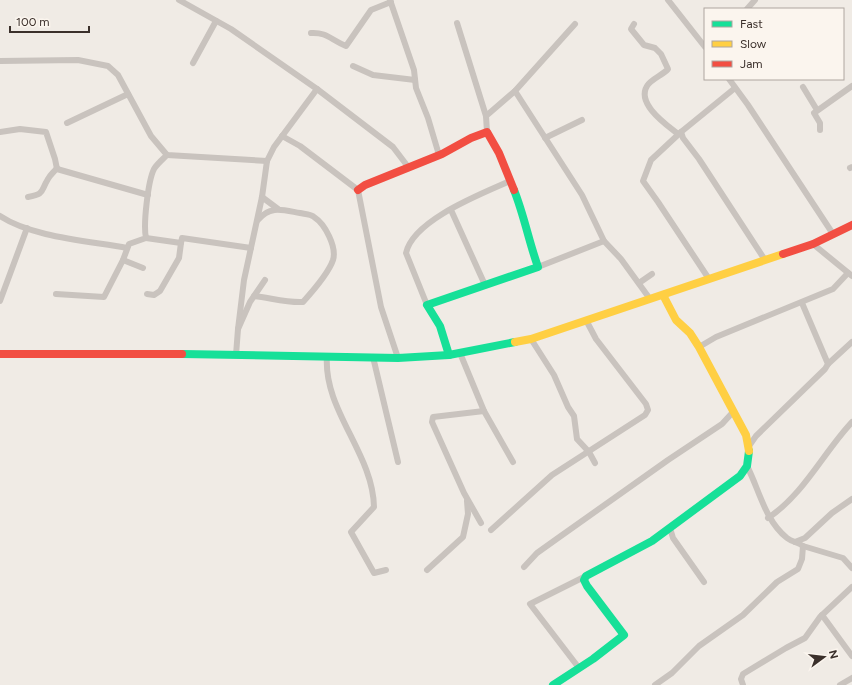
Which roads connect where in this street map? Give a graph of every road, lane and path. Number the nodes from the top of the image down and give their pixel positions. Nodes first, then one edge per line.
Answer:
1 (179, 0) edge
2 (668, 0) edge
3 (755, 0) edge
4 (391, 1) edge
5 (188, 2) edge
6 (748, 8) edge
7 (216, 21) junction
8 (456, 23) dead end
9 (575, 24) dead end
10 (634, 24) dead end
11 (311, 33) dead end
12 (704, 46) edge
13 (0, 61) edge
14 (193, 62) dead end
15 (353, 66) dead end
16 (415, 80) junction
17 (730, 80) edge
18 (852, 86) edge
19 (803, 87) dead end
20 (735, 88) junction
21 (317, 89) junction
22 (515, 91) junction
23 (128, 94) junction
24 (817, 110) junction
25 (486, 116) junction
26 (582, 120) dead end
27 (67, 123) dead end
28 (820, 130) dead end
29 (0, 132) edge
30 (487, 132) junction
31 (680, 133) junction
32 (282, 136) junction
33 (545, 138) junction
34 (167, 155) junction
35 (439, 156) junction
36 (267, 161) junction
37 (409, 167) junction
38 (57, 168) junction
39 (510, 182) junction
40 (358, 190) junction
41 (148, 195) junction
42 (28, 197) dead end
43 (262, 197) junction
44 (278, 209) junction
45 (451, 210) junction
46 (0, 216) edge
47 (257, 221) junction
48 (852, 225) edge
49 (27, 228) junction
50 (833, 234) junction
51 (146, 238) junction
52 (604, 241) junction
53 (180, 243) junction
54 (813, 244) junction
55 (127, 248) junction
56 (251, 248) junction
57 (123, 260) junction
58 (765, 260) junction
59 (538, 267) junction
60 (143, 268) dead end
61 (652, 274) dead end
62 (850, 275) edge
63 (709, 279) junction
64 (265, 280) dead end
65 (3, 281) edge
66 (639, 283) junction
67 (485, 285) junction
68 (56, 294) dead end
69 (147, 294) dead end
70 (663, 295) junction
71 (254, 296) junction
72 (650, 299) junction
73 (0, 301) edge
74 (802, 303) junction
75 (427, 304) junction
76 (586, 320) junction
77 (238, 330) junction
78 (531, 339) junction
79 (852, 342) edge
80 (699, 347) junction
81 (0, 354) edge
82 (460, 354) junction
83 (236, 355) junction
84 (449, 355) junction
85 (327, 356) junction
86 (373, 357) junction
87 (398, 358) junction
88 (828, 364) junction
89 (484, 411) junction
90 (733, 412) junction
91 (852, 422) edge
92 (749, 446) junction
93 (589, 452) junction
94 (398, 462) dead end
95 (513, 462) dead end
96 (595, 463) dead end
97 (747, 466) junction
98 (467, 497) junction
99 (852, 499) edge
100 (769, 518) junction
101 (481, 524) dead end
102 (670, 528) junction
103 (491, 530) dead end
104 (795, 542) junction
105 (803, 546) junction
106 (524, 567) dead end
107 (852, 568) edge
108 (386, 570) dead end
109 (427, 570) dead end
110 (586, 576) junction
111 (704, 582) dead end
112 (852, 587) edge
113 (822, 615) junction
114 (852, 656) edge
115 (579, 668) junction
116 (852, 678) edge
117 (553, 684) edge
118 (655, 685) edge
119 (743, 685) edge
120 (840, 685) edge

1 - 5 street
2 - 12 street
3 - 6 street
4 - 11 street
4 - 16 street
5 - 7 street
7 - 14 street
7 - 21 street
8 - 25 street
9 - 22 street
10 - 31 street
13 - 23 street
15 - 16 street
16 - 35 street
17 - 20 street
18 - 24 street
19 - 24 street
20 - 31 street
20 - 50 street
21 - 32 street
21 - 37 street
22 - 25 street
22 - 33 street
23 - 27 street
23 - 34 street
24 - 28 street
25 - 30 street
26 - 33 street
29 - 38 street
30 - 35 street
30 - 39 street
31 - 58 street
31 - 63 street
32 - 36 street
32 - 40 street
33 - 52 street
34 - 36 street
34 - 41 street
35 - 37 street
36 - 43 street
37 - 40 street
38 - 41 street
38 - 42 street
39 - 45 street
39 - 59 street
40 - 87 street
41 - 51 street
43 - 44 street
43 - 47 street
44 - 47 street
44 - 71 street
45 - 67 street
45 - 75 street
46 - 49 street
47 - 56 street
48 - 50 street
49 - 55 street
49 - 65 street
50 - 54 street
51 - 53 street
51 - 55 street
52 - 59 street
52 - 66 street
53 - 56 street
53 - 69 street
54 - 58 street
54 - 62 street
55 - 57 street
56 - 77 street
57 - 60 street
57 - 68 street
58 - 63 street
59 - 67 street
61 - 66 street
62 - 74 street
63 - 70 street
64 - 71 street
65 - 73 street
66 - 72 street
67 - 75 street
70 - 72 street
70 - 80 street
71 - 77 street
72 - 76 street
74 - 80 street
74 - 88 street
75 - 84 street
76 - 78 street
76 - 93 street
77 - 83 street
78 - 82 street
78 - 93 street
79 - 88 street
80 - 90 street
81 - 83 street
82 - 84 street
82 - 89 street
83 - 85 street
84 - 87 street
85 - 86 street
85 - 108 street
86 - 87 street
86 - 94 street
88 - 92 street
89 - 95 street
89 - 98 street
90 - 92 street
90 - 106 street
91 - 100 street
92 - 97 street
93 - 96 street
93 - 103 street
97 - 100 street
97 - 102 street
98 - 101 street
98 - 109 street
99 - 104 street
100 - 104 street
102 - 110 street
102 - 111 street
104 - 105 street
105 - 107 street
105 - 118 street
110 - 115 street
110 - 115 street
112 - 113 street
113 - 114 street
113 - 119 street
115 - 117 street
116 - 120 street

